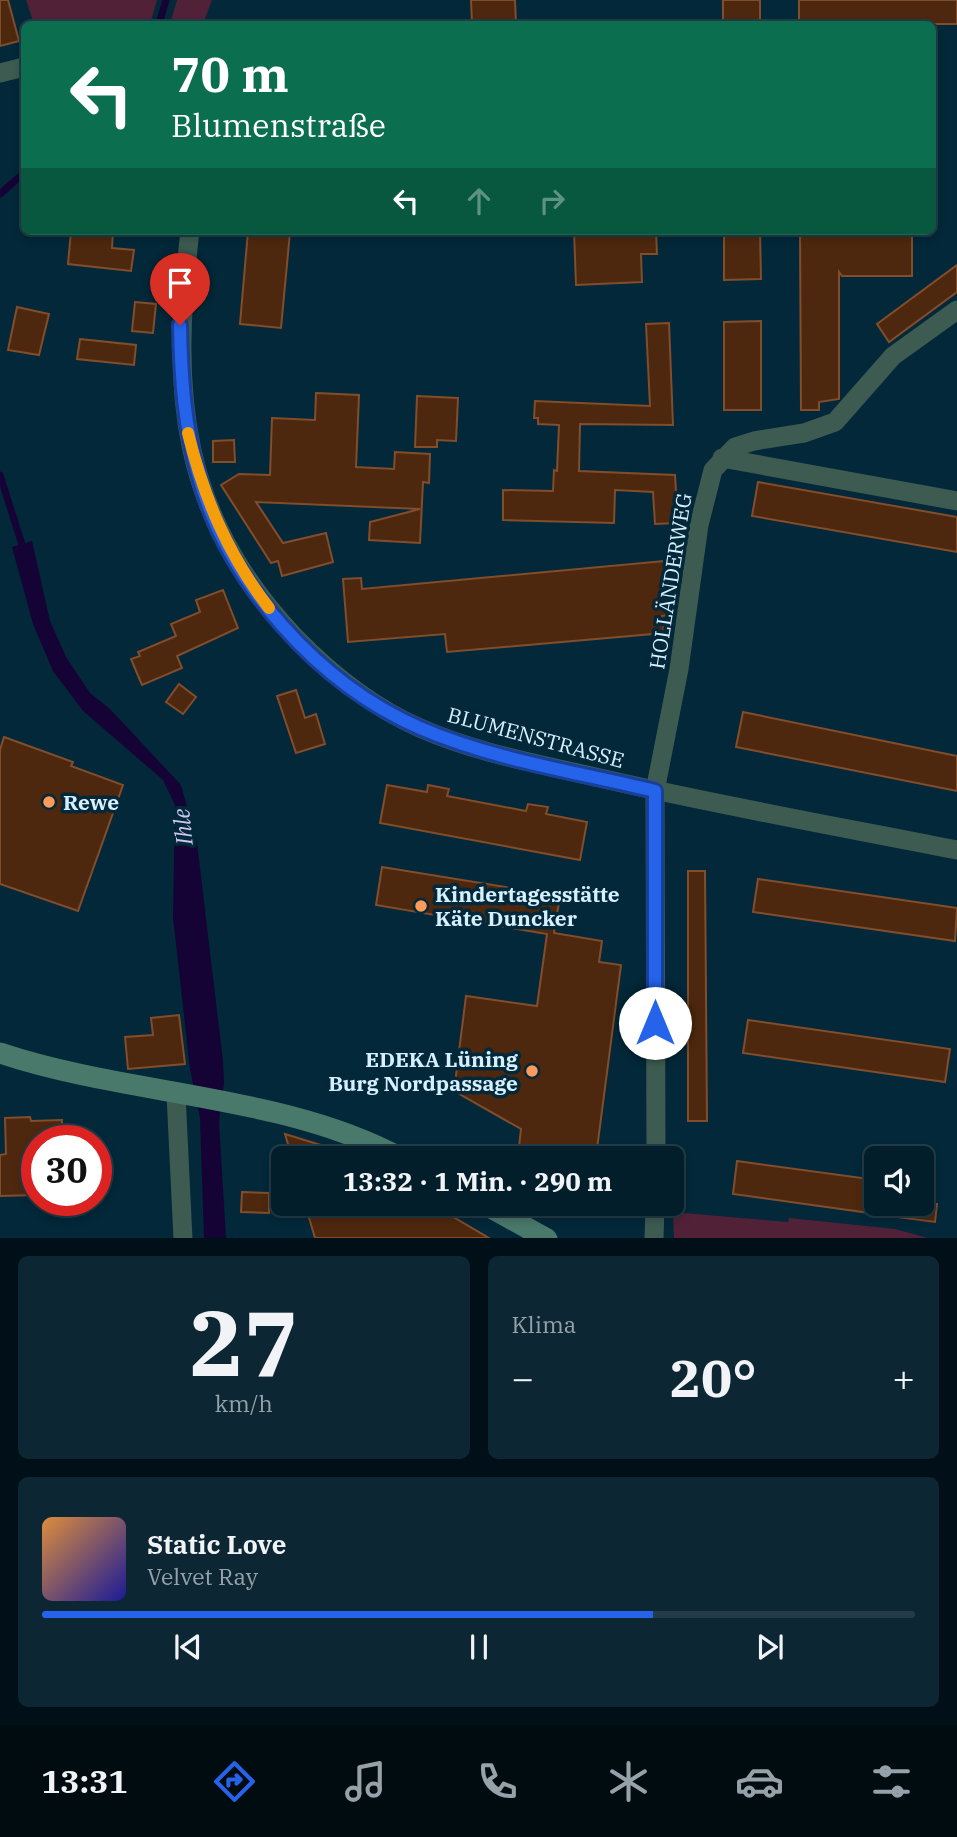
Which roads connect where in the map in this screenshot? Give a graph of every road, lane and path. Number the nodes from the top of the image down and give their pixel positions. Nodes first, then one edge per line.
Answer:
1 (21, 68) edge
2 (0, 73) edge
3 (190, 235) edge
4 (957, 310) edge
5 (722, 458) junction
6 (957, 501) edge
7 (655, 791) junction
8 (957, 850) edge
9 (0, 1053) edge
10 (181, 1095) junction
11 (376, 1146) edge
12 (656, 1146) edge
13 (506, 1216) edge
14 (655, 1216) edge
15 (183, 1238) edge
16 (547, 1238) edge
17 (654, 1238) edge

1 - 2 street
3 - 7 street, BLUMENSTRASSE
4 - 5 street
5 - 6 street
5 - 7 street, HOLLÄNDERWEG
7 - 8 street, BLUMENSTRASSE
7 - 12 street
9 - 10 street
10 - 11 street
10 - 15 street
13 - 16 street
14 - 17 street

